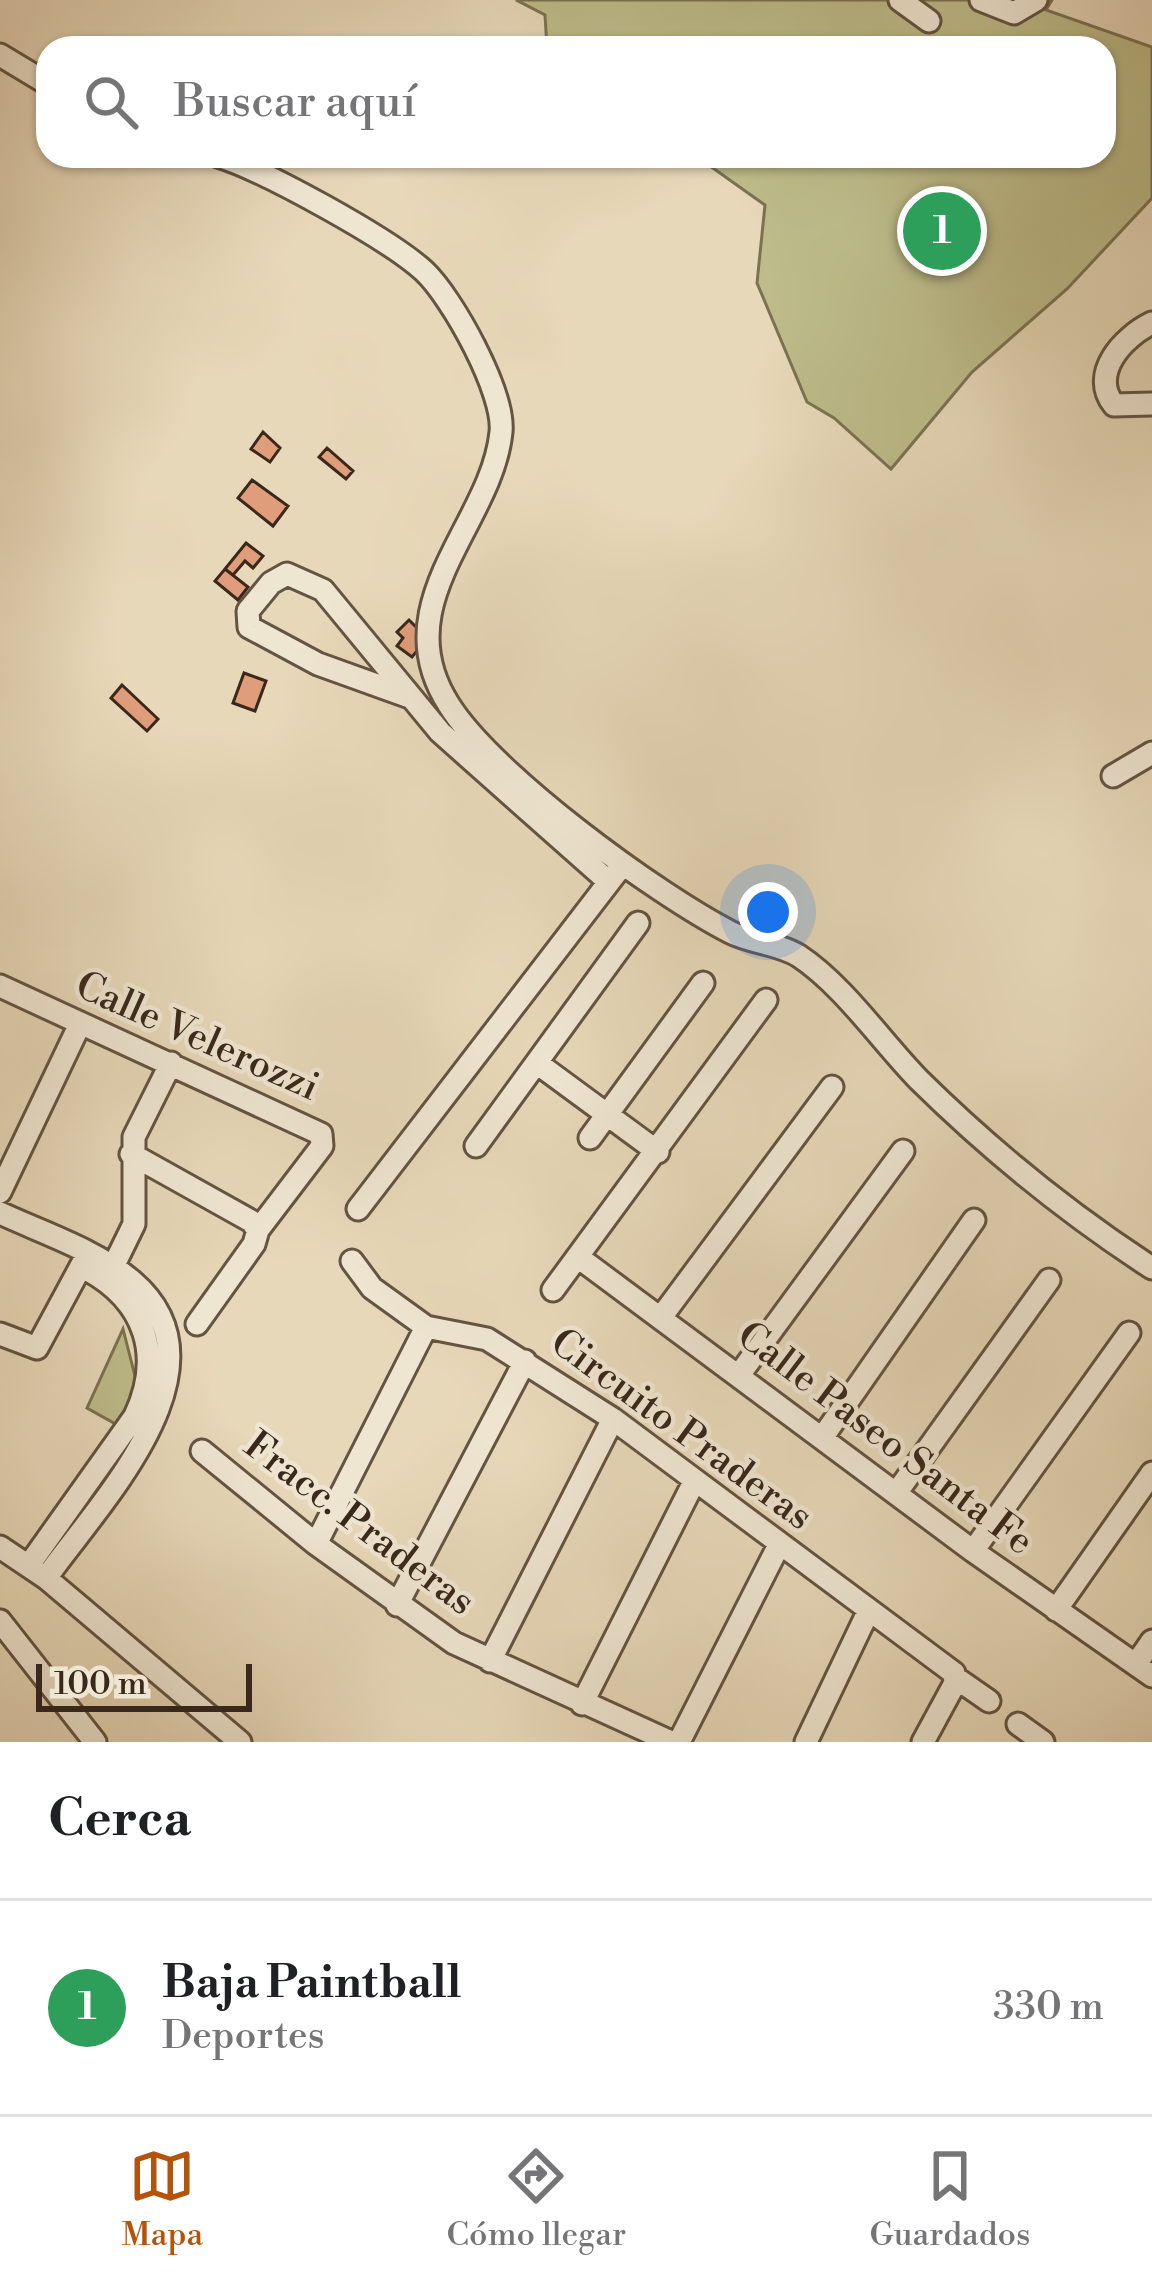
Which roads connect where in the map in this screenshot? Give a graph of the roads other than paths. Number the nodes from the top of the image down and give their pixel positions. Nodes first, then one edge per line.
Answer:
1 (900, 0) edge
2 (981, 0) edge
3 (1036, 0) edge
4 (928, 21) dead end
5 (0, 56) edge
6 (36, 77) edge
7 (241, 168) edge
8 (1152, 323) edge
9 (1152, 404) edge
10 (407, 696) junction
11 (1152, 753) edge
12 (1113, 776) dead end
13 (623, 863) junction
14 (609, 882) junction
15 (638, 923) dead end
16 (703, 983) dead end
17 (0, 986) edge
18 (766, 1000) dead end
19 (80, 1024) junction
20 (171, 1063) junction
21 (537, 1063) junction
22 (832, 1087) dead end
23 (607, 1114) junction
24 (590, 1138) dead end
25 (476, 1146) dead end
26 (903, 1151) dead end
27 (658, 1152) junction
28 (131, 1154) junction
29 (0, 1192) edge
30 (358, 1209) dead end
31 (0, 1213) edge
32 (974, 1220) dead end
33 (0, 1229) edge
34 (258, 1230) junction
35 (578, 1257) junction
36 (84, 1260) junction
37 (352, 1261) dead end
38 (113, 1267) junction
39 (1152, 1268) edge
40 (1048, 1280) dead end
41 (553, 1290) dead end
42 (662, 1316) junction
43 (197, 1324) dead end
44 (426, 1327) junction
45 (1130, 1333) dead end
46 (0, 1334) edge
47 (525, 1361) junction
48 (739, 1375) junction
49 (613, 1419) junction
50 (822, 1438) junction
51 (202, 1451) dead end
52 (1152, 1473) edge
53 (695, 1480) junction
54 (897, 1492) junction
55 (316, 1544) junction
56 (778, 1545) junction
57 (0, 1547) edge
58 (973, 1551) junction
59 (37, 1571) junction
60 (397, 1605) junction
61 (869, 1610) junction
62 (1056, 1610) junction
63 (0, 1621) edge
64 (1152, 1641) edge
65 (490, 1661) junction
66 (1144, 1670) edge
67 (955, 1680) junction
68 (989, 1702) dead end
69 (582, 1704) junction
70 (1018, 1724) dead end
71 (95, 1742) edge
72 (240, 1742) edge
73 (675, 1742) edge
74 (806, 1742) edge
75 (923, 1742) edge
76 (1043, 1742) edge

1 - 4 street
2 - 3 street
5 - 6 street
7 - 13 street
8 - 9 street
10 - 10 street
10 - 14 street
11 - 12 street
13 - 14 street
13 - 39 street
14 - 30 street
15 - 21 street
16 - 23 street
17 - 19 street, Calle Velerozzi
18 - 27 street
19 - 20 street, Calle Velerozzi
19 - 29 street
20 - 28 street
20 - 34 street, Calle Velerozzi
21 - 23 street
21 - 25 street
22 - 42 street
23 - 24 street
23 - 27 street
26 - 48 street
27 - 35 street
28 - 34 street
28 - 38 street
31 - 36 street
32 - 50 street
33 - 36 street
34 - 43 street
35 - 41 street
35 - 42 street, Calle Paseo Santa Fe
36 - 38 street
36 - 46 street
36 - 59 street
37 - 44 street, Circuito Praderas
38 - 59 street
40 - 54 street
42 - 48 street, Calle Paseo Santa Fe
44 - 47 street, Circuito Praderas
44 - 55 street
45 - 58 street
47 - 49 street, Circuito Praderas
47 - 60 street
48 - 50 street, Calle Paseo Santa Fe
49 - 53 street, Circuito Praderas
49 - 65 street
50 - 54 street, Calle Paseo Santa Fe
51 - 55 street, Fracc. Praderas
52 - 62 street
53 - 56 street, Circuito Praderas
53 - 69 street
54 - 58 street, Calle Paseo Santa Fe
55 - 60 street, Fracc. Praderas
56 - 61 street, Circuito Praderas
56 - 73 street
57 - 59 street
58 - 62 street, Calle Paseo Santa Fe
59 - 72 street
60 - 65 street, Fracc. Praderas
61 - 67 street, Circuito Praderas
61 - 74 street
62 - 66 street, Calle Paseo Santa Fe
63 - 71 street
64 - 66 street
65 - 69 street, Fracc. Praderas
67 - 68 street, Circuito Praderas
67 - 75 street
69 - 73 street, Fracc. Praderas
70 - 76 street

